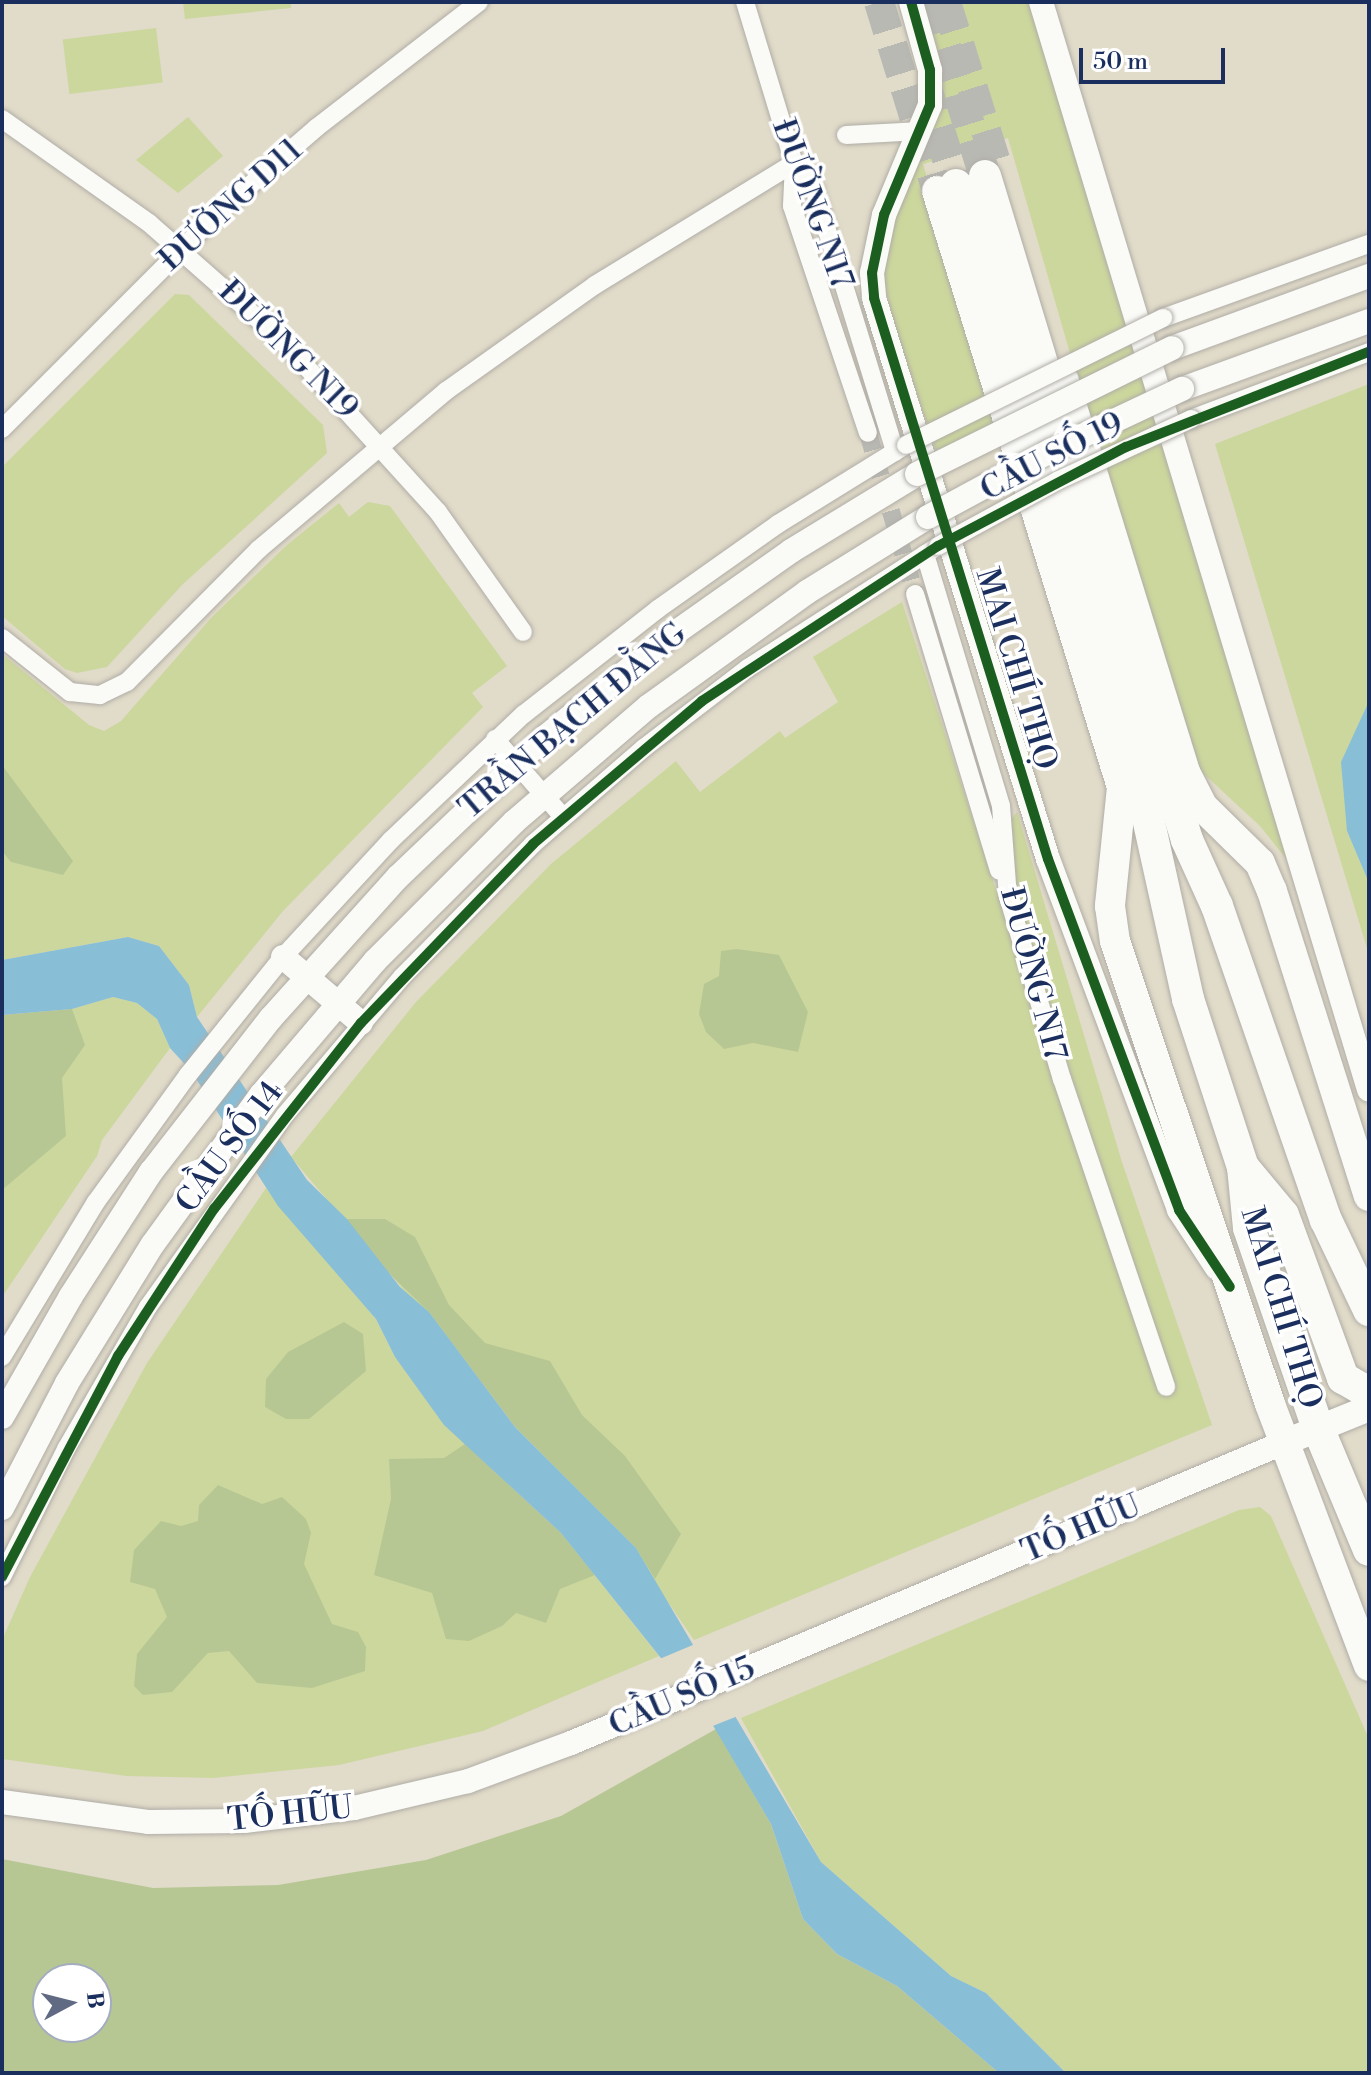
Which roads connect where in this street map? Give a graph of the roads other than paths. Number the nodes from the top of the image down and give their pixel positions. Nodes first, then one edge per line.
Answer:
1 (479, 2) edge
2 (745, 2) edge
3 (911, 2) edge
4 (1041, 2) edge
5 (454, 9) edge
6 (2, 119) edge
7 (921, 131) junction
8 (846, 135) dead end
9 (794, 163) junction
10 (969, 181) junction
11 (1369, 244) edge
12 (180, 248) junction
13 (1369, 276) edge
14 (1196, 305) junction
15 (1369, 321) edge
16 (1206, 335) junction
17 (1369, 352) edge
18 (1218, 375) junction
19 (1226, 405) junction
20 (2, 429) edge
21 (868, 433) tunnel mouth
22 (380, 444) junction
23 (900, 448) junction
24 (917, 474) joint
25 (928, 517) joint
26 (932, 550) junction
27 (915, 594) tunnel mouth
28 (523, 632) dead end
29 (2, 638) edge
30 (495, 739) junction
31 (516, 764) junction
32 (544, 795) junction
33 (563, 817) junction
34 (1008, 896) junction
35 (283, 957) junction
36 (306, 977) junction
37 (338, 1004) junction
38 (271, 1018) joint
39 (361, 1023) junction
40 (302, 1044) joint
41 (1369, 1090) edge
42 (1243, 1167) junction
43 (1369, 1196) edge
44 (1230, 1287) junction
45 (1369, 1310) edge
46 (4, 1352) edge
47 (32, 1362) junction
48 (67, 1383) junction
49 (1166, 1387) dead end
50 (1369, 1393) edge
51 (94, 1398) junction
52 (1369, 1408) edge
53 (2, 1417) edge
54 (1318, 1428) junction
55 (1283, 1443) junction
56 (2, 1508) edge
57 (1369, 1550) edge
58 (2, 1577) edge
59 (793, 1650) joint
60 (1369, 1666) edge
61 (571, 1743) joint
62 (2, 1802) edge

1 - 5 street, ĐƯỜNG D11
2 - 9 street, ĐƯỜNG N17
3 - 7 street, MAI CHÍ THỌ
4 - 41 street
5 - 12 street, ĐƯỜNG D11
6 - 12 street, ĐƯỜNG N19
7 - 8 street
7 - 44 street, MAI CHÍ THỌ
9 - 21 street
9 - 22 street
9 - 23 street, ĐƯỜNG N17
10 - 42 highway, MAI CHÍ THỌ
10 - 43 main road
10 - 44 main road, MAI CHÍ THỌ
10 - 45 highway
11 - 14 street
12 - 20 street, ĐƯỜNG D11
12 - 22 street, ĐƯỜNG N19
13 - 16 street
14 - 16 street
14 - 23 street, bridge
15 - 18 street
16 - 24 street, CẦU SỐ 19, bridge
17 - 19 street, CẦU SỐ 19
18 - 19 street
18 - 25 street, CẦU SỐ 19, bridge
19 - 26 street, CẦU SỐ 19, bridge
22 - 28 street, ĐƯỜNG N19
22 - 29 street
23 - 30 street
24 - 31 street, TRẦN BẠCH ĐẰNG
25 - 32 street, TRẦN BẠCH ĐẰNG
26 - 33 street, CẦU SỐ 19
26 - 34 street, ĐƯỜNG N17
27 - 34 street
30 - 31 street
30 - 35 street
31 - 32 street
31 - 36 street, TRẦN BẠCH ĐẰNG
32 - 33 street
32 - 37 street, TRẦN BẠCH ĐẰNG
33 - 39 street, CẦU SỐ 14
34 - 49 street, ĐƯỜNG N17
35 - 36 street
35 - 46 street
36 - 37 street
36 - 38 street, TRẦN BẠCH ĐẰNG
37 - 39 street
37 - 40 street, TRẦN BẠCH ĐẰNG
38 - 47 street, CẦU SỐ 14
39 - 51 street, CẦU SỐ 14
40 - 48 street, CẦU SỐ 14
42 - 50 highway
42 - 54 highway, MAI CHÍ THỌ
44 - 55 main road, MAI CHÍ THỌ
46 - 47 street
47 - 53 street
48 - 51 street
48 - 56 street
51 - 58 street, CẦU SỐ 14
52 - 54 main road, TỐ HỮU
54 - 55 main road, TỐ HỮU
54 - 57 highway, MAI CHÍ THỌ
55 - 59 street, TỐ HỮU
55 - 60 main road, MAI CHÍ THỌ
59 - 61 street, CẦU SỐ 15
61 - 62 street, TỐ HỮU

